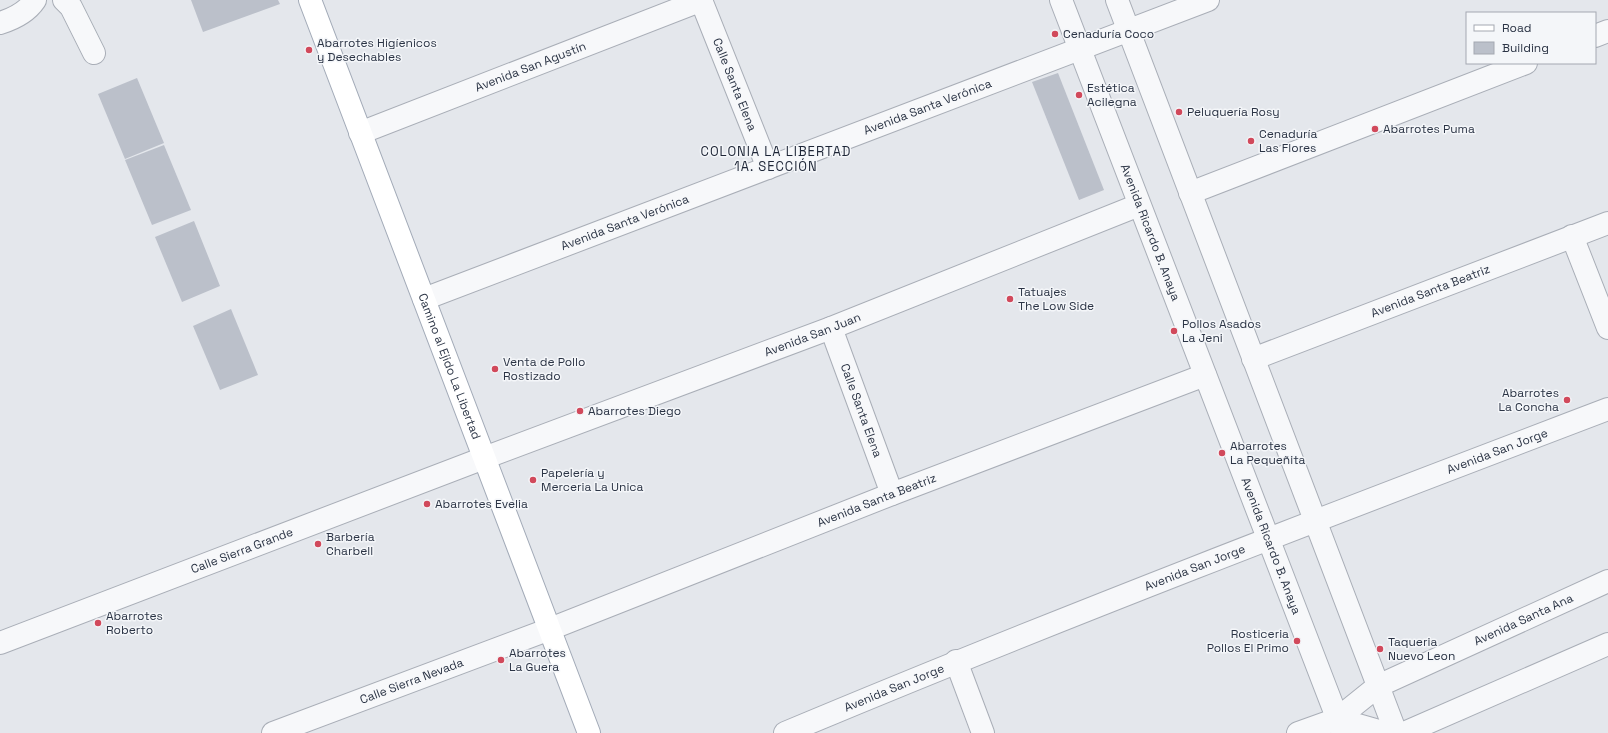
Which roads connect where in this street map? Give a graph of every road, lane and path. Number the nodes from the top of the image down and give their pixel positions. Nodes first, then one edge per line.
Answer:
1 (35, 0) edge
2 (64, 0) edge
3 (310, 0) edge
4 (702, 0) edge
5 (1061, 0) edge
6 (1116, 0) edge
7 (1208, 0) edge
8 (0, 23) edge
9 (1128, 31) junction
10 (1608, 31) edge
11 (1596, 36) edge
12 (1080, 49) junction
13 (94, 53) dead end
14 (1523, 64) edge
15 (360, 133) junction
16 (768, 168) junction
17 (1190, 194) junction
18 (1139, 205) junction
19 (1608, 223) edge
20 (1572, 236) junction
21 (424, 299) junction
22 (831, 328) junction
23 (1608, 328) edge
24 (1253, 359) junction
25 (1205, 376) junction
26 (1608, 409) edge
27 (484, 458) junction
28 (892, 494) junction
29 (1315, 520) junction
30 (1268, 539) junction
31 (1608, 581) edge
32 (550, 629) junction
33 (0, 643) edge
34 (1608, 644) edge
35 (956, 662) junction
36 (1378, 686) junction
37 (1340, 726) edge
38 (273, 733) edge
39 (589, 733) edge
40 (785, 733) edge
41 (983, 733) edge
42 (1298, 733) edge
43 (1386, 733) edge
44 (1396, 733) edge
45 (1404, 733) edge

1 - 8 street
2 - 13 street
3 - 15 main road, Camino al Ejido La Libertad
4 - 15 street, Avenida San Agustín
4 - 16 street, Calle Santa Elena
5 - 12 street, Avenida Ricardo B. Anaya
6 - 9 street
7 - 9 street, Avenida Santa Verónica
9 - 12 street, Avenida Santa Verónica
9 - 17 street
10 - 11 street
12 - 16 street, Avenida Santa Verónica
12 - 18 street, Avenida Ricardo B. Anaya
14 - 17 street
15 - 21 main road, Camino al Ejido La Libertad
16 - 21 street, Avenida Santa Verónica
17 - 24 street
18 - 22 street, Avenida San Juan
18 - 25 street, Avenida Ricardo B. Anaya
19 - 20 street, Avenida Santa Beatriz
20 - 23 street
20 - 24 street, Avenida Santa Beatriz
21 - 27 main road, Camino al Ejido La Libertad
22 - 27 street, Avenida San Juan
22 - 28 street, Calle Santa Elena
24 - 29 street
25 - 28 street, Avenida Santa Beatriz
25 - 30 street, Avenida Ricardo B. Anaya
26 - 29 street, Avenida San Jorge
27 - 32 main road, Camino al Ejido La Libertad
27 - 33 street, Calle Sierra Grande
28 - 32 street, Avenida Santa Beatriz
29 - 30 street, Avenida San Jorge
29 - 36 street
30 - 35 street, Avenida San Jorge
30 - 37 street, Avenida Ricardo B. Anaya
31 - 36 street, Avenida Santa Ana
32 - 38 street, Calle Sierra Nevada
32 - 39 main road, Camino al Ejido La Libertad
34 - 45 street
35 - 40 street, Avenida San Jorge
35 - 41 street
36 - 37 street, Avenida Santa Ana
36 - 44 street
37 - 42 street, Avenida Santa Ana
37 - 43 street

